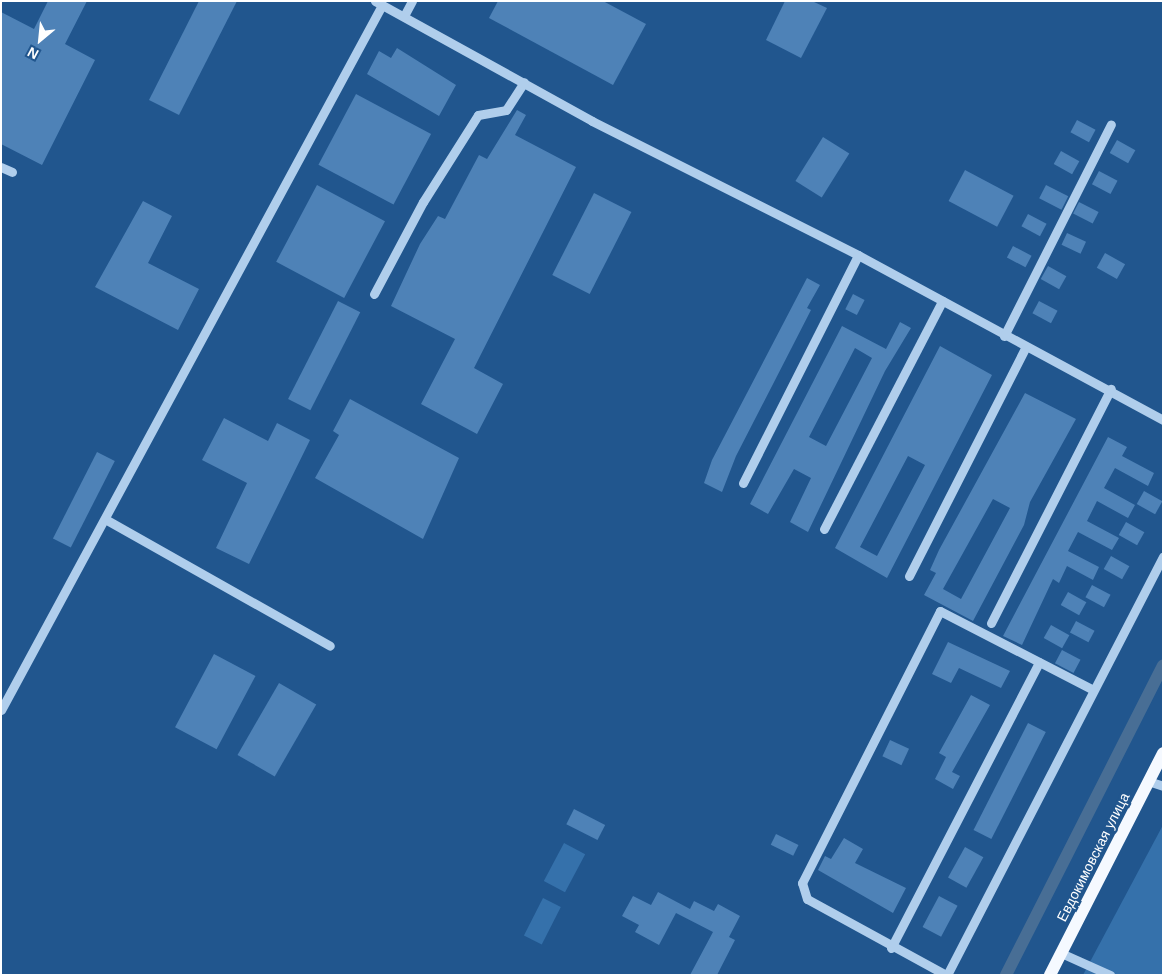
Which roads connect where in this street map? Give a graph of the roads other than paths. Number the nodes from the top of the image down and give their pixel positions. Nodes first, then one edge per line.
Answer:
1 (412, 1) edge
2 (379, 3) edge
3 (404, 16) junction
4 (524, 82) junction
5 (1111, 124) dead end
6 (1, 166) edge
7 (12, 172) dead end
8 (858, 256) junction
9 (374, 294) dead end
10 (942, 301) junction
11 (1004, 336) junction
12 (1025, 348) junction
13 (1111, 389) junction
14 (1163, 420) edge
15 (742, 483) dead end
16 (104, 519) junction
17 (824, 529) dead end
18 (1163, 556) edge
19 (909, 576) dead end
20 (991, 623) dead end
21 (330, 646) dead end
22 (1039, 662) junction
23 (1092, 689) junction
24 (1, 710) edge
25 (1163, 753) edge
26 (1148, 781) junction
27 (1163, 786) edge
28 (891, 948) junction
29 (1061, 953) junction
30 (947, 975) edge
31 (1050, 975) edge
32 (1110, 975) edge

1 - 3 street
2 - 3 street
2 - 16 street
3 - 4 street
4 - 8 street
4 - 9 street
5 - 11 street
6 - 7 street
8 - 10 street
8 - 15 street
10 - 11 street
10 - 17 street
11 - 12 street
12 - 13 street
12 - 19 street
13 - 14 street
13 - 20 street
16 - 21 street
16 - 24 street
18 - 23 street
22 - 23 street
22 - 28 street
22 - 28 street
23 - 30 street
25 - 26 main road, Евдокимовская улица
26 - 27 street
26 - 29 main road, Евдокимовская улица
28 - 30 street
29 - 31 main road, Евдокимовская улица
29 - 32 street

